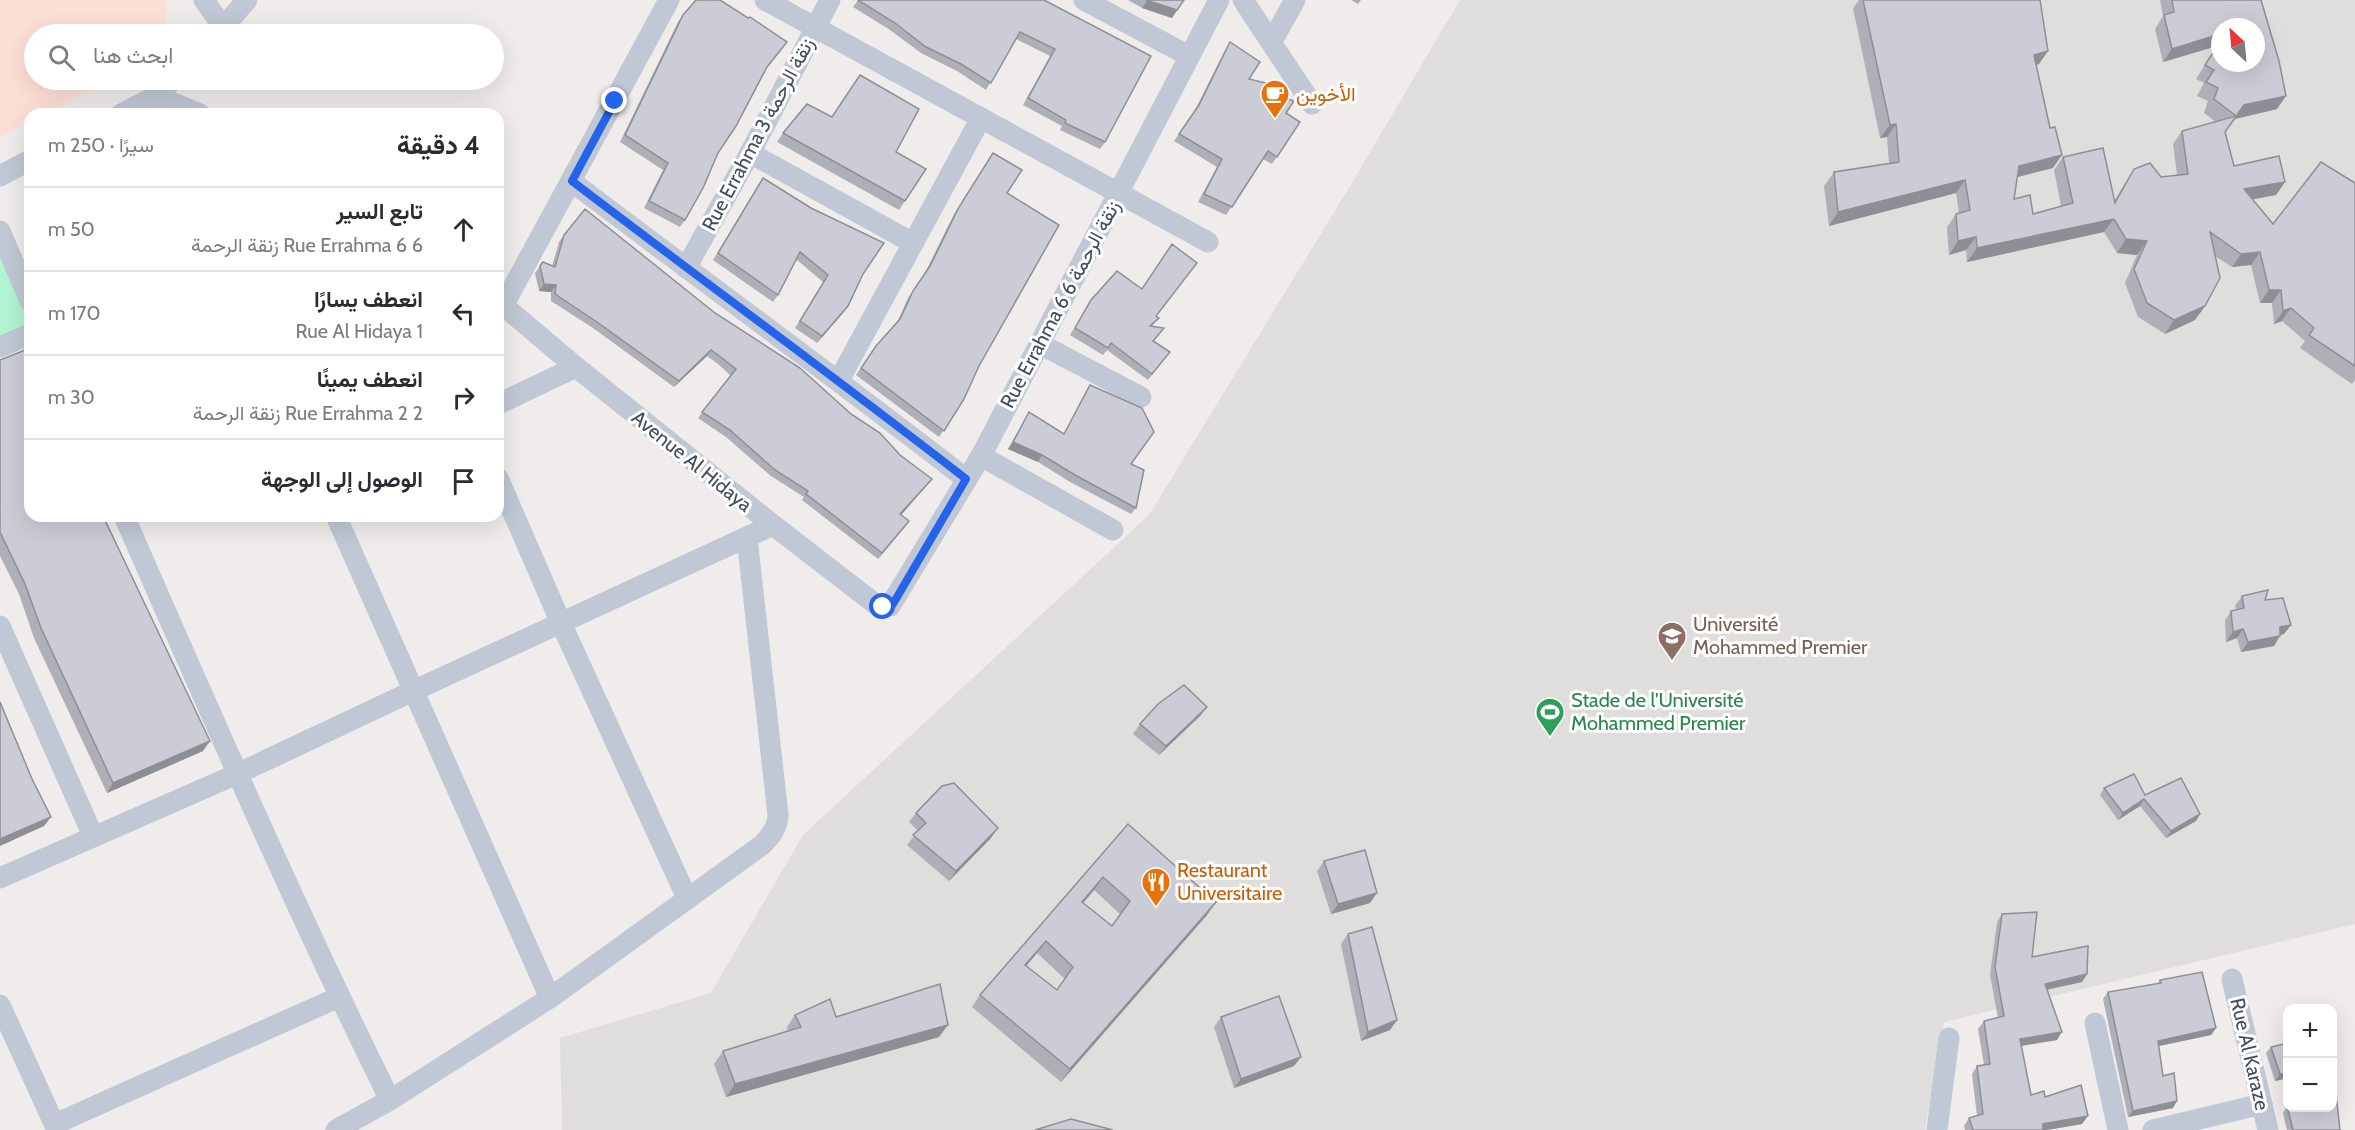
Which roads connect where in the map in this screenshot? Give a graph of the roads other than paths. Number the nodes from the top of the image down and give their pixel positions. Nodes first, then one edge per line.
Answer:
1 (204, 0) edge
2 (247, 0) edge
3 (669, 0) edge
4 (765, 0) edge
5 (830, 0) edge
6 (1083, 0) edge
7 (1220, 0) edge
8 (1243, 0) edge
9 (1295, 0) edge
10 (216, 24) edge
11 (226, 24) edge
12 (815, 27) junction
13 (1272, 40) junction
14 (1189, 56) junction
15 (162, 90) edge
16 (156, 96) junction
17 (1312, 104) dead end
18 (133, 108) edge
19 (185, 108) edge
20 (981, 118) junction
21 (750, 153) junction
22 (24, 163) edge
23 (0, 176) edge
24 (572, 181) junction
25 (1118, 193) junction
26 (0, 231) edge
27 (1208, 242) dead end
28 (913, 243) junction
29 (686, 268) junction
30 (24, 287) edge
31 (504, 299) edge
32 (504, 307) edge
33 (24, 337) edge
34 (1041, 344) junction
35 (0, 347) edge
36 (576, 367) junction
37 (839, 380) junction
38 (1141, 397) dead end
39 (504, 401) edge
40 (981, 456) junction
41 (966, 479) junction
42 (504, 492) edge
43 (127, 522) edge
44 (339, 522) edge
45 (773, 525) junction
46 (1113, 531) dead end
47 (747, 538) junction
48 (893, 604) joint
49 (561, 623) junction
50 (0, 626) edge
51 (413, 691) junction
52 (237, 774) junction
53 (93, 836) junction
54 (0, 878) edge
55 (687, 898) junction
56 (2232, 979) dead end
57 (339, 997) junction
58 (550, 998) junction
59 (0, 1005) edge
60 (2095, 1023) dead end
61 (1949, 1038) dead end
62 (390, 1100) junction
63 (2262, 1104) junction
64 (56, 1127) edge
65 (336, 1130) edge
66 (1937, 1130) edge
67 (2118, 1130) edge
68 (2153, 1130) edge
69 (2268, 1130) edge

1 - 10 street
2 - 11 street
3 - 24 street
4 - 12 street
5 - 12 street, Rue Errahma 3 زنقة الرحمة
6 - 14 street
7 - 14 street, Rue Errahma 6 6 زنقة الرحمة
8 - 13 street
9 - 13 street
12 - 20 street
12 - 21 street, Rue Errahma 3 زنقة الرحمة
13 - 17 street
14 - 25 street, Rue Errahma 6 6 زنقة الرحمة
15 - 16 street
16 - 18 street
16 - 19 street
20 - 25 street
20 - 28 street
21 - 28 street
21 - 29 street, Rue Errahma 3 زنقة الرحمة
22 - 23 street
24 - 29 street
24 - 31 street
25 - 27 street
25 - 34 street, Rue Errahma 6 6 زنقة الرحمة
26 - 30 street
28 - 37 street
29 - 37 street
32 - 36 street, Avenue Al Hidaya
33 - 35 street
34 - 38 street
34 - 40 street, Rue Errahma 6 6 زنقة الرحمة
36 - 39 street
36 - 45 street, Avenue Al Hidaya
37 - 41 street
40 - 41 street, Rue Errahma 6 6 زنقة الرحمة
40 - 46 street
41 - 48 street, Rue Errahma 6 6 زنقة الرحمة
42 - 49 street
43 - 52 street
44 - 51 street
45 - 47 street
45 - 48 street, Avenue Al Hidaya
47 - 49 street
47 - 55 street
49 - 51 street
49 - 55 street
50 - 53 street
51 - 52 street
51 - 58 street
52 - 53 street
52 - 57 street
53 - 54 street
55 - 58 street
56 - 63 street, Rue Al Karaze
57 - 62 street
57 - 64 street
58 - 62 street
59 - 64 street
60 - 67 street
61 - 66 street
62 - 65 street
63 - 68 street
63 - 69 street, Rue Al Karaze

